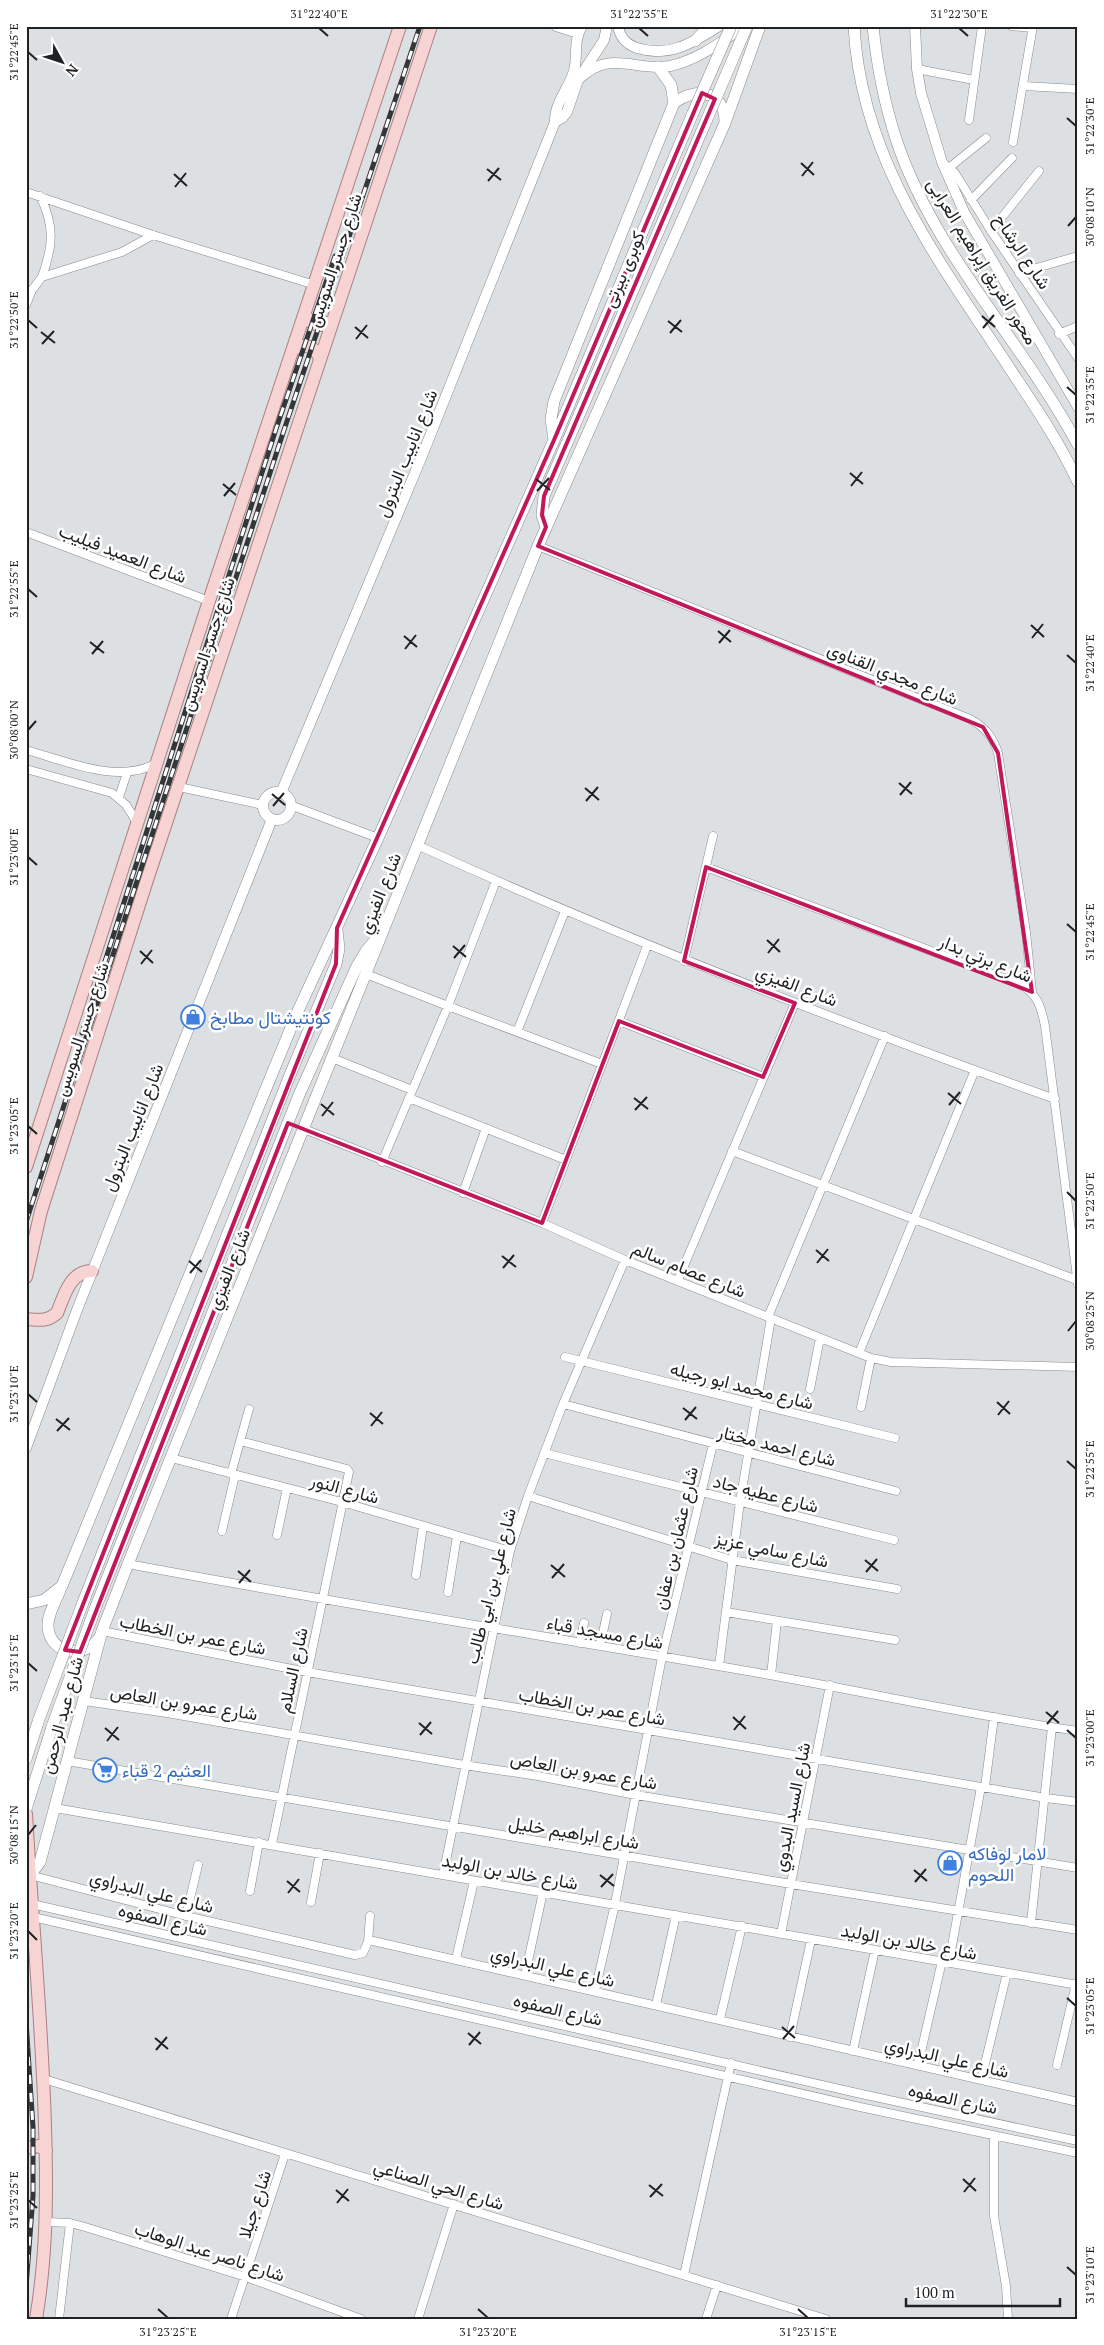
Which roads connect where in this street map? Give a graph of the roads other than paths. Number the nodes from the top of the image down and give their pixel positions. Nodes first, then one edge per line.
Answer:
1 (400, 26) edge
2 (431, 26) edge
3 (556, 26) edge
4 (607, 26) edge
5 (618, 26) edge
6 (709, 26) edge
7 (719, 26) edge
8 (730, 26) edge
9 (746, 26) edge
10 (760, 26) edge
11 (854, 26) edge
12 (873, 26) edge
13 (915, 26) edge
14 (982, 26) edge
15 (1011, 26) edge
16 (1033, 27) edge
17 (580, 30) edge
18 (695, 41) junction
19 (658, 67) junction
20 (917, 69) junction
21 (578, 80) junction
22 (974, 80) junction
23 (1023, 86) junction
24 (1078, 89) edge
25 (674, 103) junction
26 (969, 120) dead end
27 (555, 122) junction
28 (726, 123) junction
29 (986, 138) dead end
30 (1013, 142) dead end
31 (1012, 158) dead end
32 (946, 165) junction
33 (1039, 171) dead end
34 (26, 192) edge
35 (40, 196) junction
36 (971, 200) junction
37 (991, 231) junction
38 (153, 235) junction
39 (1078, 256) edge
40 (1019, 272) junction
41 (42, 277) junction
42 (315, 285) junction
43 (26, 306) edge
44 (305, 315) junction
45 (332, 321) junction
46 (1078, 326) edge
47 (1059, 334) junction
48 (294, 349) junction
49 (1076, 354) edge
50 (320, 358) junction
51 (1078, 407) edge
52 (554, 440) junction
53 (1078, 445) edge
54 (1078, 482) edge
55 (546, 527) junction
56 (26, 532) edge
57 (538, 546) junction
58 (209, 602) junction
59 (26, 750) edge
60 (157, 764) junction
61 (26, 769) edge
62 (127, 773) junction
63 (179, 787) junction
64 (281, 793) junction
65 (119, 797) junction
66 (263, 805) junction
67 (290, 805) junction
68 (272, 819) junction
69 (138, 824) junction
70 (712, 836) dead end
71 (378, 838) junction
72 (417, 845) junction
73 (706, 867) junction
74 (496, 881) junction
75 (565, 911) junction
76 (337, 928) junction
77 (380, 934) junction
78 (647, 946) junction
79 (684, 960) junction
80 (366, 974) junction
81 (1032, 992) junction
82 (796, 1004) junction
83 (448, 1006) junction
84 (619, 1021) junction
85 (517, 1032) junction
86 (885, 1036) junction
87 (332, 1058) junction
88 (602, 1064) junction
89 (975, 1070) junction
90 (763, 1077) junction
91 (412, 1090) junction
92 (409, 1098) junction
93 (1055, 1098) junction
94 (486, 1128) junction
95 (304, 1129) junction
96 (732, 1151) junction
97 (566, 1160) junction
98 (382, 1162) junction
99 (26, 1168) edge
100 (822, 1185) junction
101 (463, 1193) junction
102 (915, 1219) junction
103 (542, 1223) junction
104 (625, 1260) junction
105 (92, 1272) junction
106 (26, 1276) edge
107 (678, 1280) junction
108 (1077, 1280) edge
109 (1078, 1285) edge
110 (770, 1318) junction
111 (26, 1319) edge
112 (820, 1338) junction
113 (859, 1353) junction
114 (565, 1357) dead end
115 (870, 1358) junction
116 (581, 1362) junction
117 (1078, 1367) edge
118 (810, 1389) dead end
119 (756, 1403) junction
120 (563, 1404) junction
121 (861, 1407) dead end
122 (249, 1409) dead end
123 (895, 1438) dead end
124 (240, 1441) junction
125 (713, 1444) junction
126 (26, 1448) edge
127 (544, 1453) junction
128 (748, 1453) junction
129 (171, 1458) junction
130 (233, 1475) junction
131 (287, 1488) junction
132 (896, 1491) dead end
133 (701, 1493) junction
134 (528, 1496) junction
135 (342, 1502) junction
136 (740, 1502) junction
137 (423, 1526) junction
138 (222, 1531) dead end
139 (277, 1535) dead end
140 (457, 1536) junction
141 (894, 1540) dead end
142 (688, 1545) junction
143 (510, 1551) junction
144 (732, 1560) junction
145 (128, 1564) junction
146 (416, 1575) dead end
147 (62, 1586) junction
148 (897, 1588) dead end
149 (448, 1592) dead end
150 (322, 1600) junction
151 (26, 1604) edge
152 (726, 1612) junction
153 (607, 1614) dead end
154 (778, 1621) junction
155 (584, 1623) dead end
156 (493, 1628) junction
157 (102, 1631) junction
158 (895, 1640) dead end
159 (580, 1643) junction
160 (600, 1646) junction
161 (662, 1657) junction
162 (719, 1666) junction
163 (307, 1672) junction
164 (771, 1675) junction
165 (830, 1685) junction
166 (84, 1701) junction
167 (478, 1701) junction
168 (994, 1717) junction
169 (1052, 1727) junction
170 (648, 1730) junction
171 (1078, 1731) edge
172 (294, 1736) junction
173 (816, 1759) junction
174 (26, 1760) edge
175 (67, 1761) junction
176 (464, 1765) junction
177 (983, 1787) junction
178 (636, 1795) junction
179 (281, 1798) junction
180 (1046, 1798) junction
181 (1078, 1802) edge
182 (26, 1808) edge
183 (55, 1808) junction
184 (26, 1814) edge
185 (803, 1823) junction
186 (452, 1827) junction
187 (259, 1842) junction
188 (272, 1844) junction
189 (970, 1849) junction
190 (320, 1853) junction
191 (624, 1856) junction
192 (1039, 1862) junction
193 (198, 1865) dead end
194 (1078, 1868) edge
195 (30, 1875) junction
196 (442, 1875) junction
197 (474, 1880) junction
198 (791, 1884) junction
199 (250, 1891) dead end
200 (543, 1892) junction
201 (311, 1902) dead end
202 (32, 1904) junction
203 (615, 1904) junction
204 (958, 1912) junction
205 (71, 1914) junction
206 (676, 1915) junction
207 (186, 1916) junction
208 (370, 1916) dead end
209 (33, 1917) junction
210 (1031, 1923) junction
211 (68, 1925) junction
212 (742, 1926) junction
213 (1078, 1930) edge
214 (781, 1934) junction
215 (811, 1940) junction
216 (368, 1942) junction
217 (875, 1950) junction
218 (456, 1959) junction
219 (945, 1962) junction
220 (1007, 1973) junction
221 (525, 1975) junction
222 (1077, 1984) edge
223 (594, 1991) junction
224 (656, 2005) junction
225 (720, 2019) junction
226 (790, 2037) junction
227 (852, 2051) junction
228 (731, 2064) junction
229 (918, 2065) junction
230 (1057, 2065) dead end
231 (728, 2076) junction
232 (44, 2079) junction
233 (982, 2080) junction
234 (1078, 2102) edge
235 (994, 2136) junction
236 (1078, 2141) edge
237 (26, 2148) edge
238 (46, 2150) junction
239 (1078, 2153) edge
240 (286, 2154) junction
241 (454, 2204) junction
242 (47, 2222) junction
243 (70, 2223) junction
244 (684, 2276) junction
245 (246, 2278) junction
246 (717, 2285) junction
247 (36, 2319) edge
248 (59, 2319) edge
249 (231, 2319) edge
250 (360, 2319) edge
251 (418, 2319) edge
252 (706, 2319) edge
253 (826, 2319) edge
254 (1008, 2319) edge

1 - 42 main road, شارع جسر السويس
2 - 45 main road, شارع جسر السويس
3 - 17 street
4 - 21 street
5 - 18 street
6 - 18 main road
7 - 18 street
8 - 52 main road, كوبرى بيرتى, bridge
9 - 19 street
9 - 55 main road, كوبرى بيرتى, bridge
10 - 28 main road
11 - 54 main road, محور الفريق إبراهيم العرابى
12 - 53 main road, محور الفريق إبراهيم العرابى
13 - 20 street
14 - 22 street
15 - 16 street
16 - 23 street
17 - 27 street
19 - 21 street
19 - 25 main road
20 - 22 street
20 - 32 street
21 - 27 street
22 - 26 street
23 - 24 street
23 - 30 street
25 - 28 main road
25 - 52 main road
27 - 64 street, شارع انابيب البترول
28 - 55 main road
29 - 32 street
31 - 36 street
32 - 36 street, شارع الرشاح
32 - 51 street
33 - 37 street
34 - 35 street
35 - 38 street
35 - 41 street
36 - 37 street, شارع الرشاح
37 - 40 street, شارع الرشاح
38 - 41 street
38 - 42 street
39 - 40 street
40 - 47 street, شارع الرشاح
41 - 43 street
42 - 44 main road, شارع جسر السويس
44 - 45 main road
44 - 48 main road, شارع جسر السويس
45 - 50 main road, شارع جسر السويس
46 - 47 street
47 - 49 street, شارع الرشاح
48 - 50 main road
48 - 58 main road, شارع جسر السويس
50 - 63 main road, شارع جسر السويس
52 - 71 main road, كوبرى بيرتى
55 - 57 main road
56 - 58 street, شارع العميد فيليب
57 - 72 main road
57 - 81 street, شارع مجدي القناوى
58 - 60 main road, شارع جسر السويس
59 - 62 street
60 - 62 street
60 - 69 main road, شارع جسر السويس
61 - 65 street
62 - 65 street
63 - 66 street
63 - 106 main road, شارع جسر السويس
64 - 66 street
64 - 67 street
65 - 69 street
66 - 68 street
67 - 68 street
67 - 71 street
68 - 105 street, شارع انابيب البترول
69 - 99 main road, شارع جسر السويس
70 - 73 street
71 - 76 main road, كوبرى بيرتى
72 - 74 street, شارع الفيزي
72 - 77 main road, شارع الفيزي
73 - 79 street
73 - 81 street, شارع برتي بدار
74 - 75 street, شارع الفيزي
74 - 83 street
75 - 78 street, شارع الفيزي
75 - 85 street
76 - 147 main road, كوبرى بيرتى
76 - 174 main road, bridge
77 - 80 main road, شارع الفيزي
77 - 182 main road, bridge
78 - 79 street, شارع الفيزي
78 - 84 street
79 - 82 street, شارع الفيزي
80 - 83 street
80 - 87 main road, شارع الفيزي
81 - 93 street, شارع برتي بدار
82 - 86 street, شارع الفيزي
82 - 90 street
83 - 85 street
83 - 91 street
84 - 88 street
84 - 90 street
85 - 88 street
86 - 89 street, شارع الفيزي
86 - 100 street
87 - 91 street
87 - 95 main road, شارع الفيزي
88 - 97 street
89 - 93 street, شارع الفيزي
89 - 102 street
90 - 96 street
91 - 92 street
92 - 94 street
92 - 98 street
93 - 108 street, شارع برتي بدار
94 - 97 street
94 - 101 street
95 - 98 street, شارع عصام سالم
95 - 129 main road, شارع الفيزي
96 - 100 street
96 - 107 street
97 - 103 street
98 - 101 street, شارع عصام سالم
100 - 102 street
100 - 110 street
101 - 103 street, شارع عصام سالم
102 - 108 street
102 - 113 street
103 - 104 street, شارع عصام سالم
104 - 107 street, شارع عصام سالم
104 - 116 street, شارع علي بن ابي طالب
105 - 111 main road
105 - 126 street, شارع انابيب البترول
107 - 110 street, شارع عصام سالم
108 - 109 street, شارع برتي بدار
110 - 112 street, شارع عصام سالم
110 - 119 street
112 - 113 street, شارع عصام سالم
112 - 118 street
113 - 115 street, شارع عصام سالم
114 - 116 street, شارع محمد ابو رجيله
115 - 117 street, شارع عصام سالم
115 - 121 street
116 - 119 street, شارع محمد ابو رجيله
116 - 120 street, شارع علي بن ابي طالب
119 - 123 street, شارع محمد ابو رجيله
119 - 128 street
120 - 125 street, شارع احمد مختار
120 - 127 street, شارع علي بن ابي طالب
122 - 124 street
124 - 130 street
124 - 135 street, شارع السلام
125 - 128 street, شارع احمد مختار
125 - 133 street, شارع عثمان بن عفان
127 - 133 street, شارع عطيه جاد
127 - 134 street, شارع علي بن ابي طالب
128 - 132 street, شارع احمد مختار
128 - 136 street
129 - 130 street, شارع النور
129 - 145 main road, شارع الفيزي
130 - 131 street, شارع النور
130 - 138 street
131 - 135 street, شارع النور
131 - 139 street
133 - 136 street, شارع عطيه جاد
133 - 142 street, شارع عثمان بن عفان
134 - 142 street, شارع سامي عزيز
134 - 143 street, شارع علي بن ابي طالب
135 - 137 street, شارع النور
135 - 150 street, شارع السلام
136 - 141 street, شارع عطيه جاد
136 - 144 street
137 - 140 street, شارع النور
137 - 146 street
140 - 143 street, شارع النور
140 - 149 street
142 - 144 street, شارع سامي عزيز
142 - 161 street, شارع عثمان بن عفان
143 - 156 street, شارع علي بن ابي طالب
144 - 148 street, شارع سامي عزيز
144 - 152 street
145 - 150 street, شارع مسجد قباء
145 - 157 main road, شارع عبد الرحمن
147 - 151 main road
147 - 157 main road, كوبرى بيرتى
150 - 156 street, شارع مسجد قباء
150 - 163 street, شارع السلام
152 - 154 street
152 - 162 street
153 - 160 street
154 - 158 street
154 - 164 street
155 - 159 street
156 - 159 street, شارع مسجد قباء
156 - 167 street, شارع علي بن ابي طالب
157 - 163 street, شارع عمر بن الخطاب
157 - 166 main road, شارع عبد الرحمن
159 - 160 street, شارع مسجد قباء
160 - 161 street, شارع مسجد قباء
161 - 162 street, شارع مسجد قباء
161 - 170 street, شارع عثمان بن عفان
162 - 164 street, شارع مسجد قباء
163 - 167 street, شارع عمر بن الخطاب
163 - 172 street, شارع السلام
164 - 165 street, شارع مسجد قباء
165 - 168 street, شارع مسجد قباء
165 - 173 street, شارع السيد البدوي
166 - 172 street, شارع عمرو بن العاص
166 - 175 main road, شارع عبد الرحمن
167 - 170 street, شارع عمر بن الخطاب
167 - 176 street, شارع علي بن ابي طالب
168 - 169 street, شارع مسجد قباء
168 - 177 street
169 - 171 street, شارع مسجد قباء
169 - 180 street
170 - 173 street, شارع عمر بن الخطاب
170 - 178 street, شارع عثمان بن عفان
172 - 176 street, شارع عمرو بن العاص
172 - 179 street, شارع السلام
173 - 177 street, شارع عمر بن الخطاب
173 - 185 street, شارع السيد البدوي
175 - 179 street, شارع ابراهيم خليل
175 - 183 main road, شارع عبد الرحمن
176 - 178 street, شارع عمرو بن العاص
176 - 186 street, شارع علي بن ابي طالب
177 - 180 street, شارع عمر بن الخطاب
177 - 189 street
178 - 185 street, شارع عمرو بن العاص
178 - 191 street, شارع عثمان بن عفان
179 - 186 street, شارع ابراهيم خليل
179 - 188 street, شارع السلام
180 - 181 street, شارع عمر بن الخطاب
180 - 192 street
183 - 187 street, شارع خالد بن الوليد
183 - 195 main road, شارع عبد الرحمن
184 - 195 main road
185 - 189 street, شارع عمرو بن العاص
185 - 198 street, شارع السيد البدوي
186 - 191 street, شارع ابراهيم خليل
186 - 196 street, شارع علي بن ابي طالب
187 - 188 street, شارع خالد بن الوليد
187 - 199 street
188 - 190 street, شارع خالد بن الوليد
189 - 192 street, شارع عمرو بن العاص
189 - 204 street
190 - 196 street, شارع خالد بن الوليد
190 - 201 street
191 - 198 street, شارع ابراهيم خليل
191 - 203 street, شارع عثمان بن عفان
192 - 194 street, شارع عمرو بن العاص
192 - 210 street
193 - 207 street
195 - 202 main road
195 - 207 street, شارع علي البدراوي
196 - 197 street, شارع خالد بن الوليد
197 - 200 street, شارع خالد بن الوليد
197 - 218 street
198 - 204 street, شارع ابراهيم خليل
198 - 214 street, شارع السيد البدوي
200 - 203 street, شارع خالد بن الوليد
200 - 221 street
202 - 205 street, شارع الصفوه
202 - 209 main road
203 - 206 street, شارع خالد بن الوليد
203 - 223 street, شارع عثمان بن عفان
204 - 210 street, شارع ابراهيم خليل
204 - 219 street
205 - 211 street
205 - 228 street, شارع الصفوه
206 - 212 street, شارع خالد بن الوليد
206 - 224 street
207 - 216 street, شارع علي البدراوي
208 - 216 street
209 - 211 street, شارع الصفوه
209 - 232 main road
210 - 213 street, شارع ابراهيم خليل
211 - 231 street, شارع الصفوه
212 - 214 street, شارع خالد بن الوليد
212 - 225 street
214 - 215 street, شارع خالد بن الوليد
215 - 217 street, شارع خالد بن الوليد
215 - 226 street
216 - 218 street, شارع علي البدراوي
217 - 219 street, شارع خالد بن الوليد
217 - 227 street
218 - 221 street, شارع علي البدراوي
219 - 220 street, شارع خالد بن الوليد
219 - 229 street
220 - 222 street, شارع خالد بن الوليد
220 - 233 street
221 - 223 street, شارع علي البدراوي
222 - 230 street
223 - 224 street, شارع علي البدراوي
224 - 225 street, شارع علي البدراوي
225 - 226 street, شارع علي البدراوي
226 - 227 street, شارع علي البدراوي
227 - 229 street, شارع علي البدراوي
228 - 231 street
228 - 236 street, شارع الصفوه
229 - 233 street, شارع علي البدراوي
231 - 235 street, شارع الصفوه
231 - 244 street
232 - 238 main road
232 - 240 street, شارع الحي الصناعي
233 - 234 street, شارع علي البدراوي
235 - 239 street, شارع الصفوه
235 - 254 street
237 - 238 main road
238 - 242 main road
240 - 241 street, شارع الحي الصناعي
240 - 245 street, شارع جيلا
241 - 244 street, شارع الحي الصناعي
241 - 251 street
242 - 243 street, شارع ناصر عبد الوهاب
242 - 247 main road
243 - 245 street, شارع ناصر عبد الوهاب
243 - 248 street
244 - 246 street, شارع الحي الصناعي
245 - 249 street, شارع جيلا
245 - 250 street, شارع ناصر عبد الوهاب
246 - 252 street
246 - 253 street, شارع الحي الصناعي

